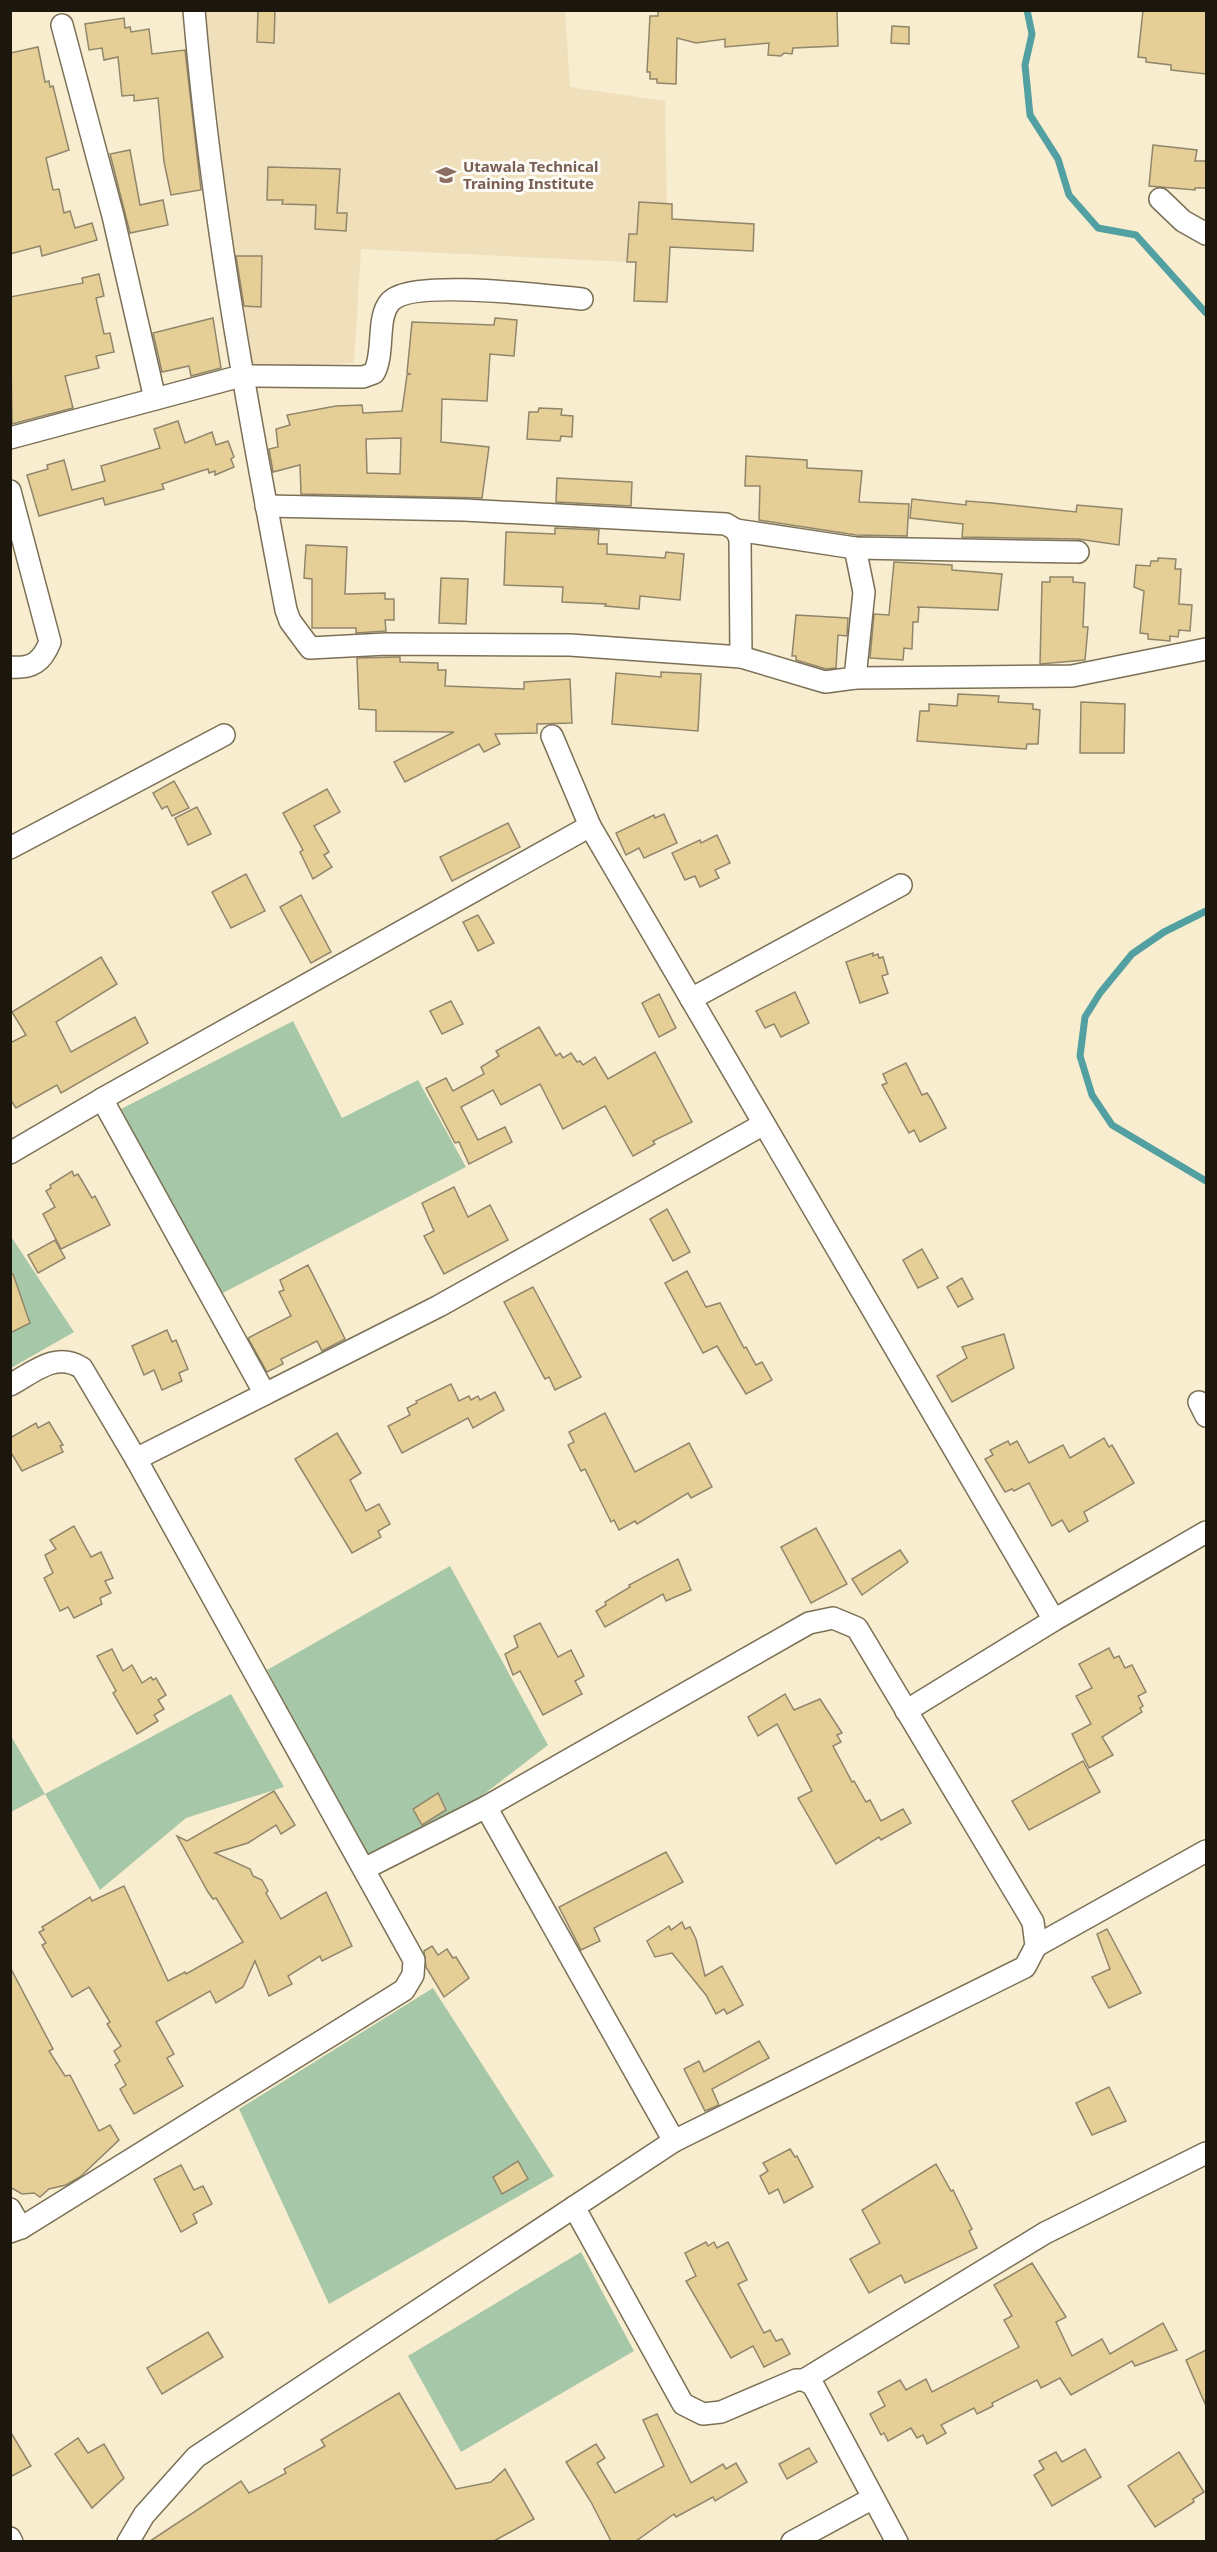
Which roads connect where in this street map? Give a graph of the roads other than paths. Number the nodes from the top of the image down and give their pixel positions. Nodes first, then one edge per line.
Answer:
1 (194, 10) edge
2 (62, 25) dead end
3 (1160, 199) dead end
4 (1206, 234) edge
5 (582, 299) dead end
6 (241, 376) junction
7 (155, 399) junction
8 (10, 438) edge
9 (10, 491) edge
10 (266, 506) junction
11 (736, 530) junction
12 (855, 548) junction
13 (1078, 552) dead end
14 (1206, 649) edge
15 (741, 657) junction
16 (10, 667) edge
17 (855, 678) junction
18 (224, 735) dead end
19 (552, 736) dead end
20 (590, 826) junction
21 (10, 848) edge
22 (901, 885) dead end
23 (691, 999) junction
24 (102, 1099) junction
25 (764, 1124) junction
26 (10, 1154) edge
27 (10, 1385) edge
28 (265, 1394) junction
29 (136, 1459) junction
30 (1206, 1532) edge
31 (1054, 1620) junction
32 (906, 1711) junction
33 (486, 1807) junction
34 (1206, 1851) edge
35 (364, 1869) junction
36 (1036, 1946) junction
37 (674, 2141) junction
38 (1205, 2159) edge
39 (574, 2207) junction
40 (10, 2209) edge
41 (16, 2230) edge
42 (804, 2379) junction
43 (873, 2498) junction
44 (128, 2541) edge
45 (792, 2541) edge
46 (897, 2541) edge

1 - 6 street
2 - 7 street
3 - 4 street
5 - 6 street
6 - 7 street
6 - 10 street
7 - 8 street
9 - 16 street
10 - 11 street
10 - 15 street
11 - 12 street
11 - 15 street
12 - 13 street
12 - 17 street
14 - 17 street
15 - 17 street
18 - 21 street
19 - 20 street
20 - 23 street
20 - 24 street
22 - 23 street
23 - 25 street
24 - 26 street
24 - 28 street
25 - 28 street
25 - 31 street
27 - 29 street
28 - 29 street
29 - 35 street
30 - 31 street
31 - 32 street
32 - 33 street
32 - 36 street
33 - 35 street
33 - 37 street
34 - 36 street
35 - 41 street
36 - 37 street
37 - 39 street
38 - 42 street
39 - 42 street
39 - 44 street
40 - 41 street
42 - 43 street
43 - 45 street
43 - 46 street

